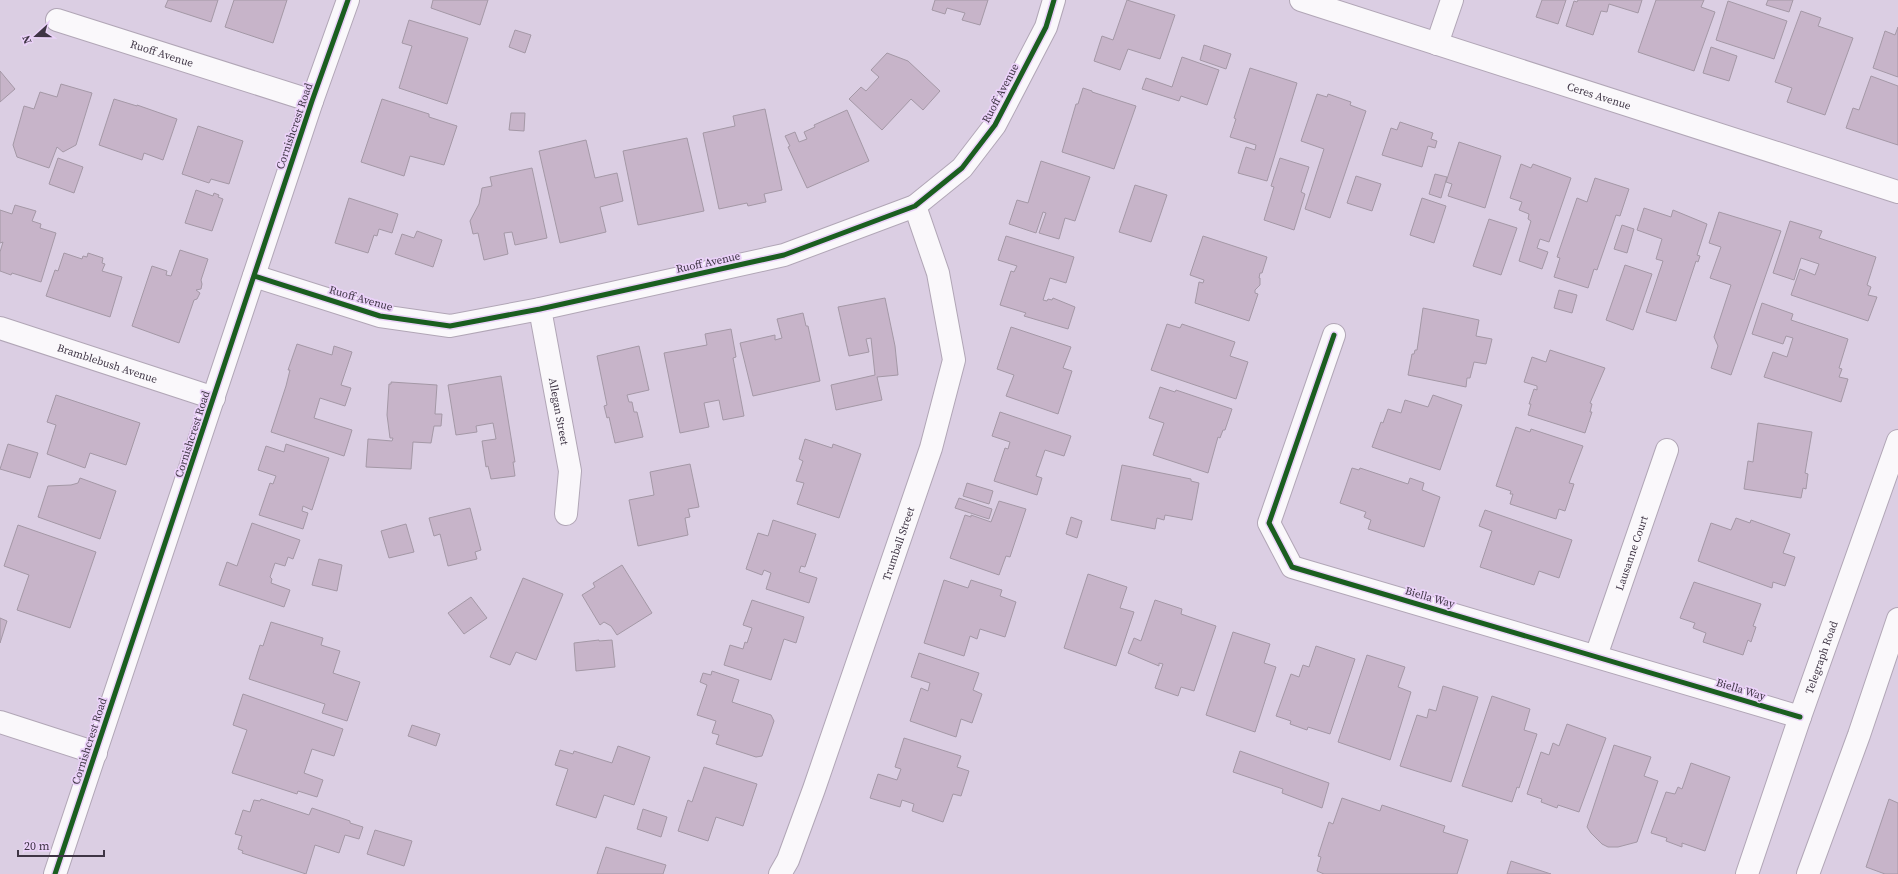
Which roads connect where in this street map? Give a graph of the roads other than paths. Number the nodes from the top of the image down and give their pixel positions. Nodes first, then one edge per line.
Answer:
1 (348, 0) edge
2 (1054, 0) edge
3 (1301, 0) edge
4 (1452, 0) edge
5 (57, 20) dead end
6 (1437, 44) junction
7 (312, 101) junction
8 (1898, 192) edge
9 (915, 206) junction
10 (254, 276) junction
11 (540, 309) junction
12 (0, 328) edge
13 (1334, 335) dead end
14 (214, 398) junction
15 (1898, 441) edge
16 (1667, 450) dead end
17 (566, 514) dead end
18 (1898, 619) edge
19 (1596, 656) junction
20 (1800, 718) junction
21 (0, 722) edge
22 (96, 753) junction
23 (55, 874) edge
24 (780, 874) edge
25 (1748, 874) edge
26 (1808, 874) edge

1 - 7 street, Cornishcrest Road
2 - 9 street, Ruoff Avenue
3 - 6 street, Ceres Avenue
4 - 6 street
5 - 7 street, Ruoff Avenue
6 - 8 street, Ceres Avenue
7 - 10 street, Cornishcrest Road
9 - 11 street, Ruoff Avenue
9 - 24 street, Trumball Street
10 - 11 street, Ruoff Avenue
10 - 14 street, Cornishcrest Road
11 - 17 street, Allegan Street
12 - 14 street, Bramblebush Avenue
13 - 19 street, Biella Way
14 - 22 street, Cornishcrest Road
15 - 20 street, Telegraph Road
16 - 19 street, Lausanne Court
18 - 26 street
19 - 20 street, Biella Way
20 - 25 street, Telegraph Road
21 - 22 street
22 - 23 street, Cornishcrest Road

